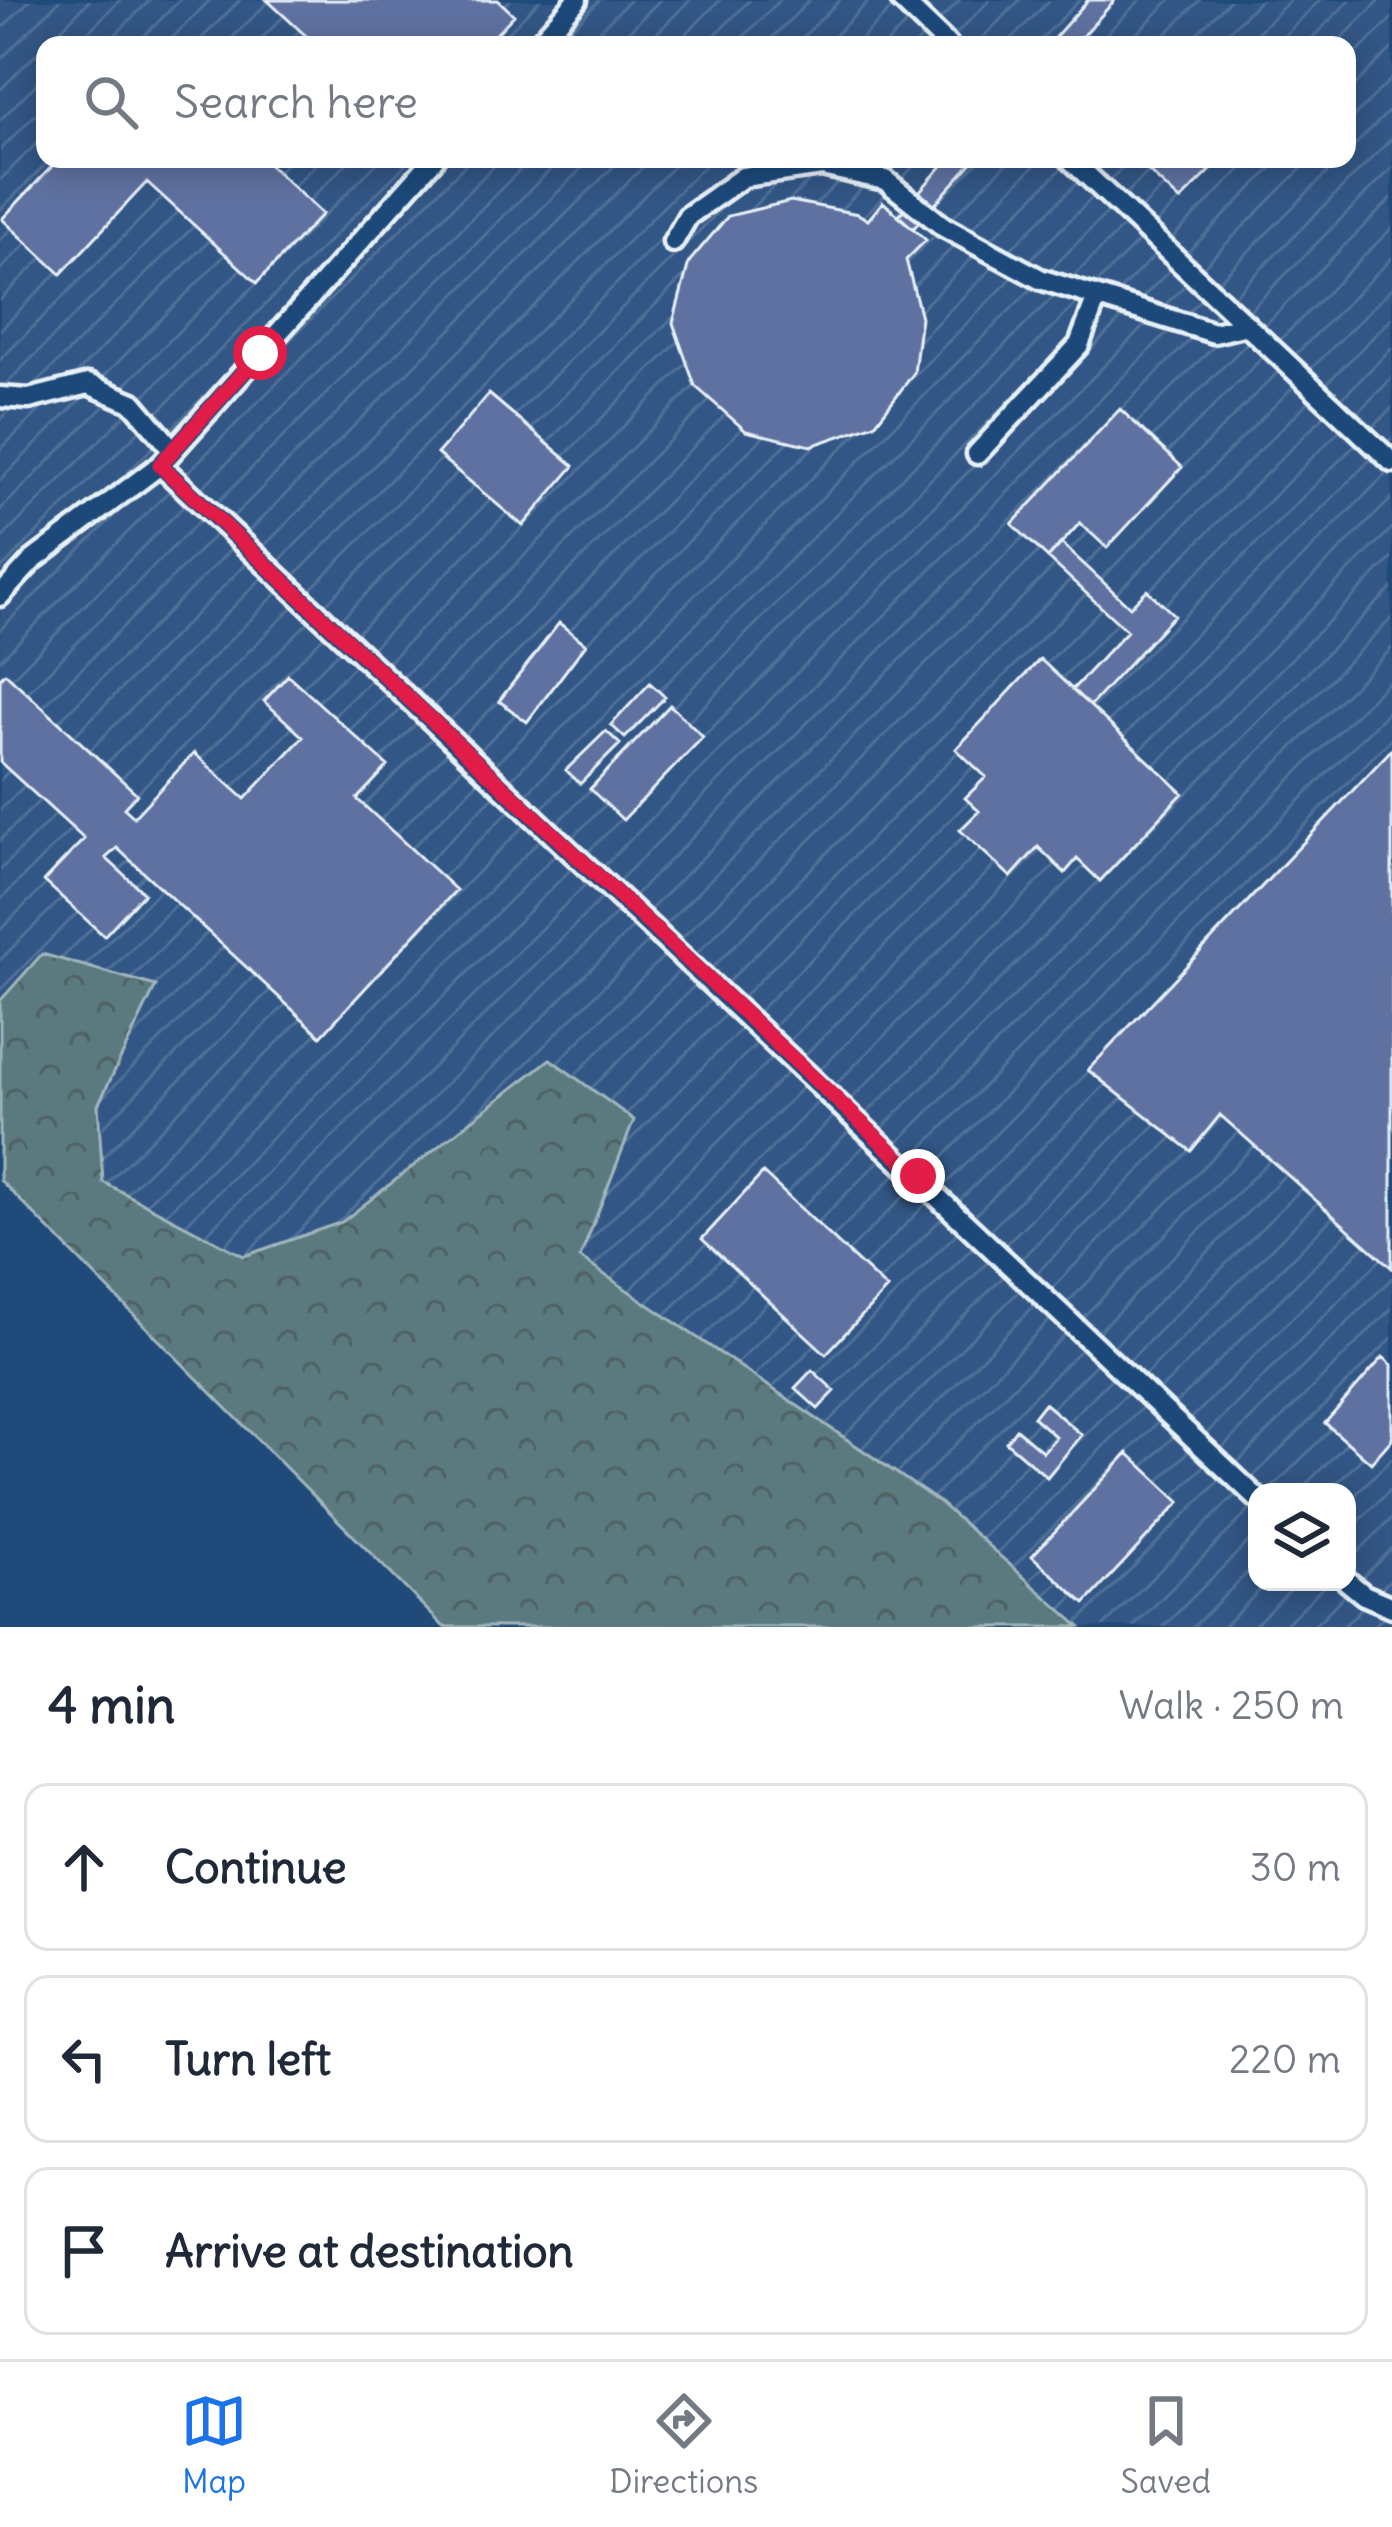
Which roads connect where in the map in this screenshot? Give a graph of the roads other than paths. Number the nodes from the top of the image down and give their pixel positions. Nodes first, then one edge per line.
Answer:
1 (577, 0) edge
2 (901, 0) edge
3 (545, 36) edge
4 (939, 36) edge
5 (426, 168) edge
6 (808, 168) edge
7 (831, 168) edge
8 (1080, 168) edge
9 (673, 242) dead end
10 (1097, 297) junction
11 (1247, 325) junction
12 (0, 397) edge
13 (977, 454) dead end
14 (166, 457) junction
15 (1392, 462) edge
16 (0, 596) edge
17 (1248, 1489) edge
18 (1356, 1588) edge
19 (1392, 1606) edge

1 - 3 lane
2 - 4 lane
5 - 14 lane
6 - 9 lane
7 - 10 lane
8 - 11 lane
10 - 11 lane
10 - 13 lane
11 - 15 lane
12 - 14 lane
14 - 16 lane
14 - 17 lane
18 - 19 lane

